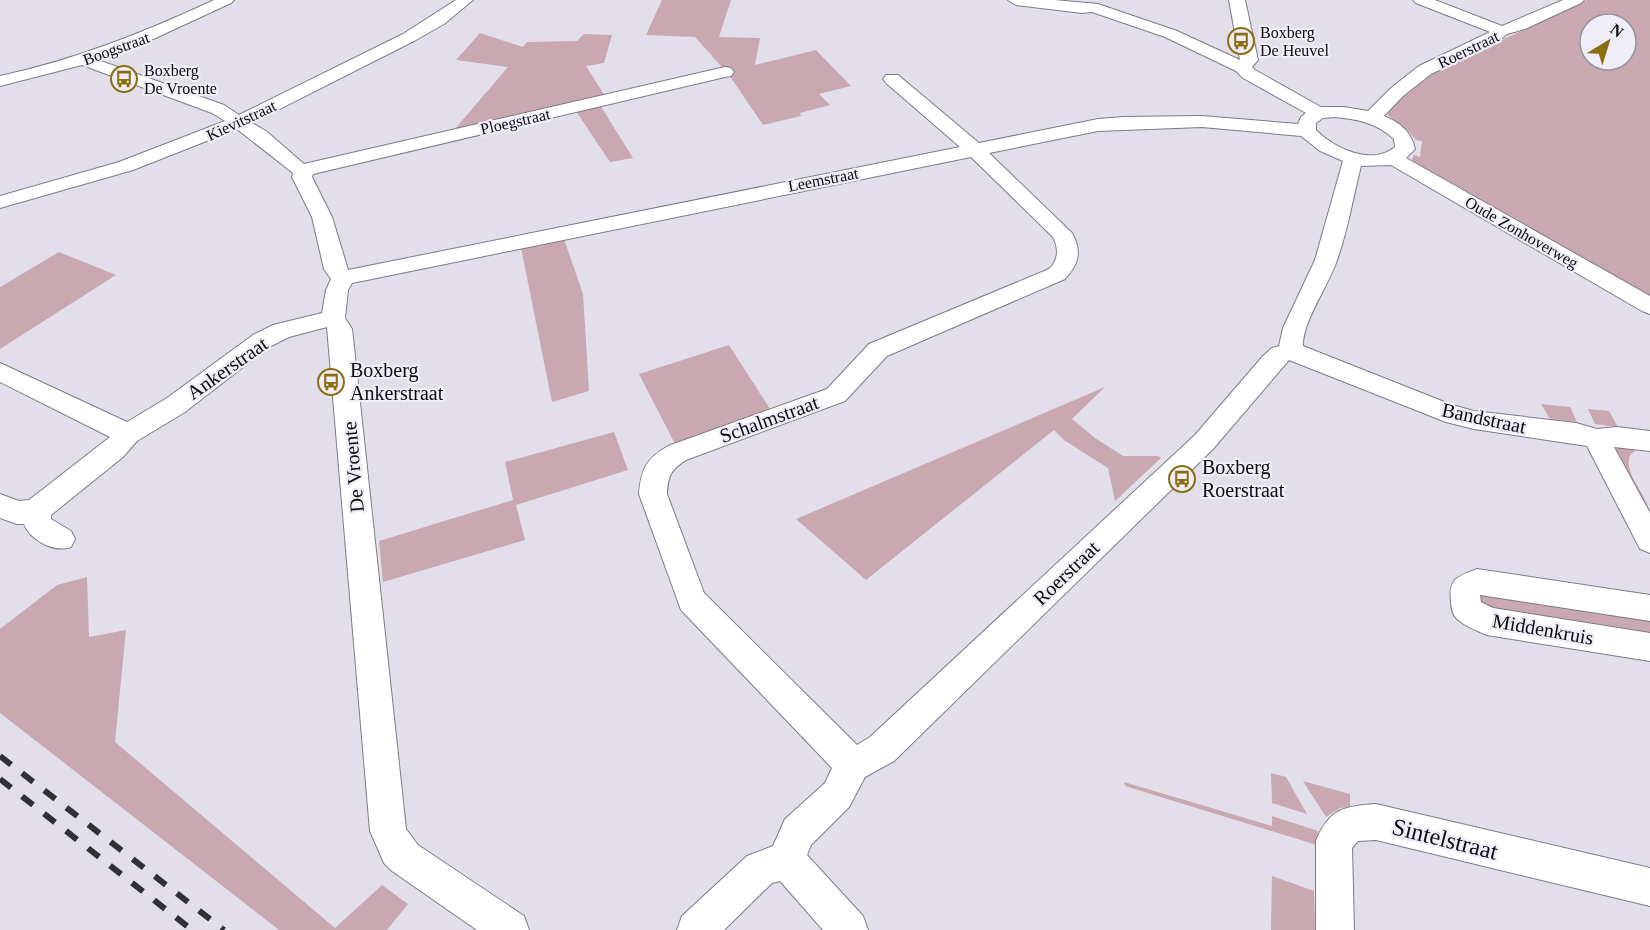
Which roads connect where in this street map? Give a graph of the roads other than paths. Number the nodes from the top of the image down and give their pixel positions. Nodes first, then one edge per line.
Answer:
1 (226, 0) edge
2 (465, 0) edge
3 (1016, 0) edge
4 (1237, 0) edge
5 (1421, 0) edge
6 (1576, 0) edge
7 (1093, 4) edge
8 (1501, 32) junction
9 (83, 60) junction
10 (1242, 67) junction
11 (725, 72) dead end
12 (892, 79) dead end
13 (0, 81) edge
14 (1318, 113) junction
15 (1373, 117) junction
16 (240, 122) junction
17 (1307, 131) junction
18 (975, 150) junction
19 (1393, 158) junction
20 (1353, 159) junction
21 (304, 170) junction
22 (0, 202) edge
23 (343, 278) junction
24 (1650, 306) edge
25 (333, 318) junction
26 (1292, 351) junction
27 (0, 372) edge
28 (128, 434) junction
29 (1597, 439) junction
30 (1650, 441) edge
31 (0, 505) edge
32 (36, 511) junction
33 (61, 540) dead end
34 (1650, 541) edge
35 (1650, 608) edge
36 (1650, 647) edge
37 (853, 765) junction
38 (786, 860) junction
39 (1650, 887) edge
40 (510, 930) edge
41 (696, 930) edge
42 (849, 930) edge
43 (1335, 930) edge

1 - 9 street, Boogstraat
2 - 16 street, Kievitstraat
3 - 7 street
4 - 10 street
5 - 8 street
6 - 8 street, Roerstraat
7 - 10 street
8 - 15 street, Roerstraat
9 - 13 street, Boogstraat
9 - 16 street
10 - 14 street
11 - 21 street, Ploegstraat
12 - 18 street
14 - 15 street
14 - 17 street
15 - 19 street
16 - 21 street
16 - 22 street, Kievitstraat
17 - 18 street, Leemstraat
17 - 20 street
18 - 23 street, Leemstraat
18 - 37 street, Schalmstraat
19 - 20 street
19 - 24 street, Oude Zonhoverweg
20 - 26 street
21 - 23 street
23 - 25 street, De Vroente
25 - 28 street, Ankerstraat
25 - 40 street, De Vroente
26 - 29 street, Bandstraat
26 - 37 street, Roerstraat
27 - 28 street
28 - 32 street, Ankerstraat
29 - 30 street, Bandstraat
29 - 34 street
31 - 32 street
32 - 33 street
35 - 36 street, Middenkruis
37 - 38 street
38 - 41 street
38 - 42 street
39 - 43 street, Sintelstraat

